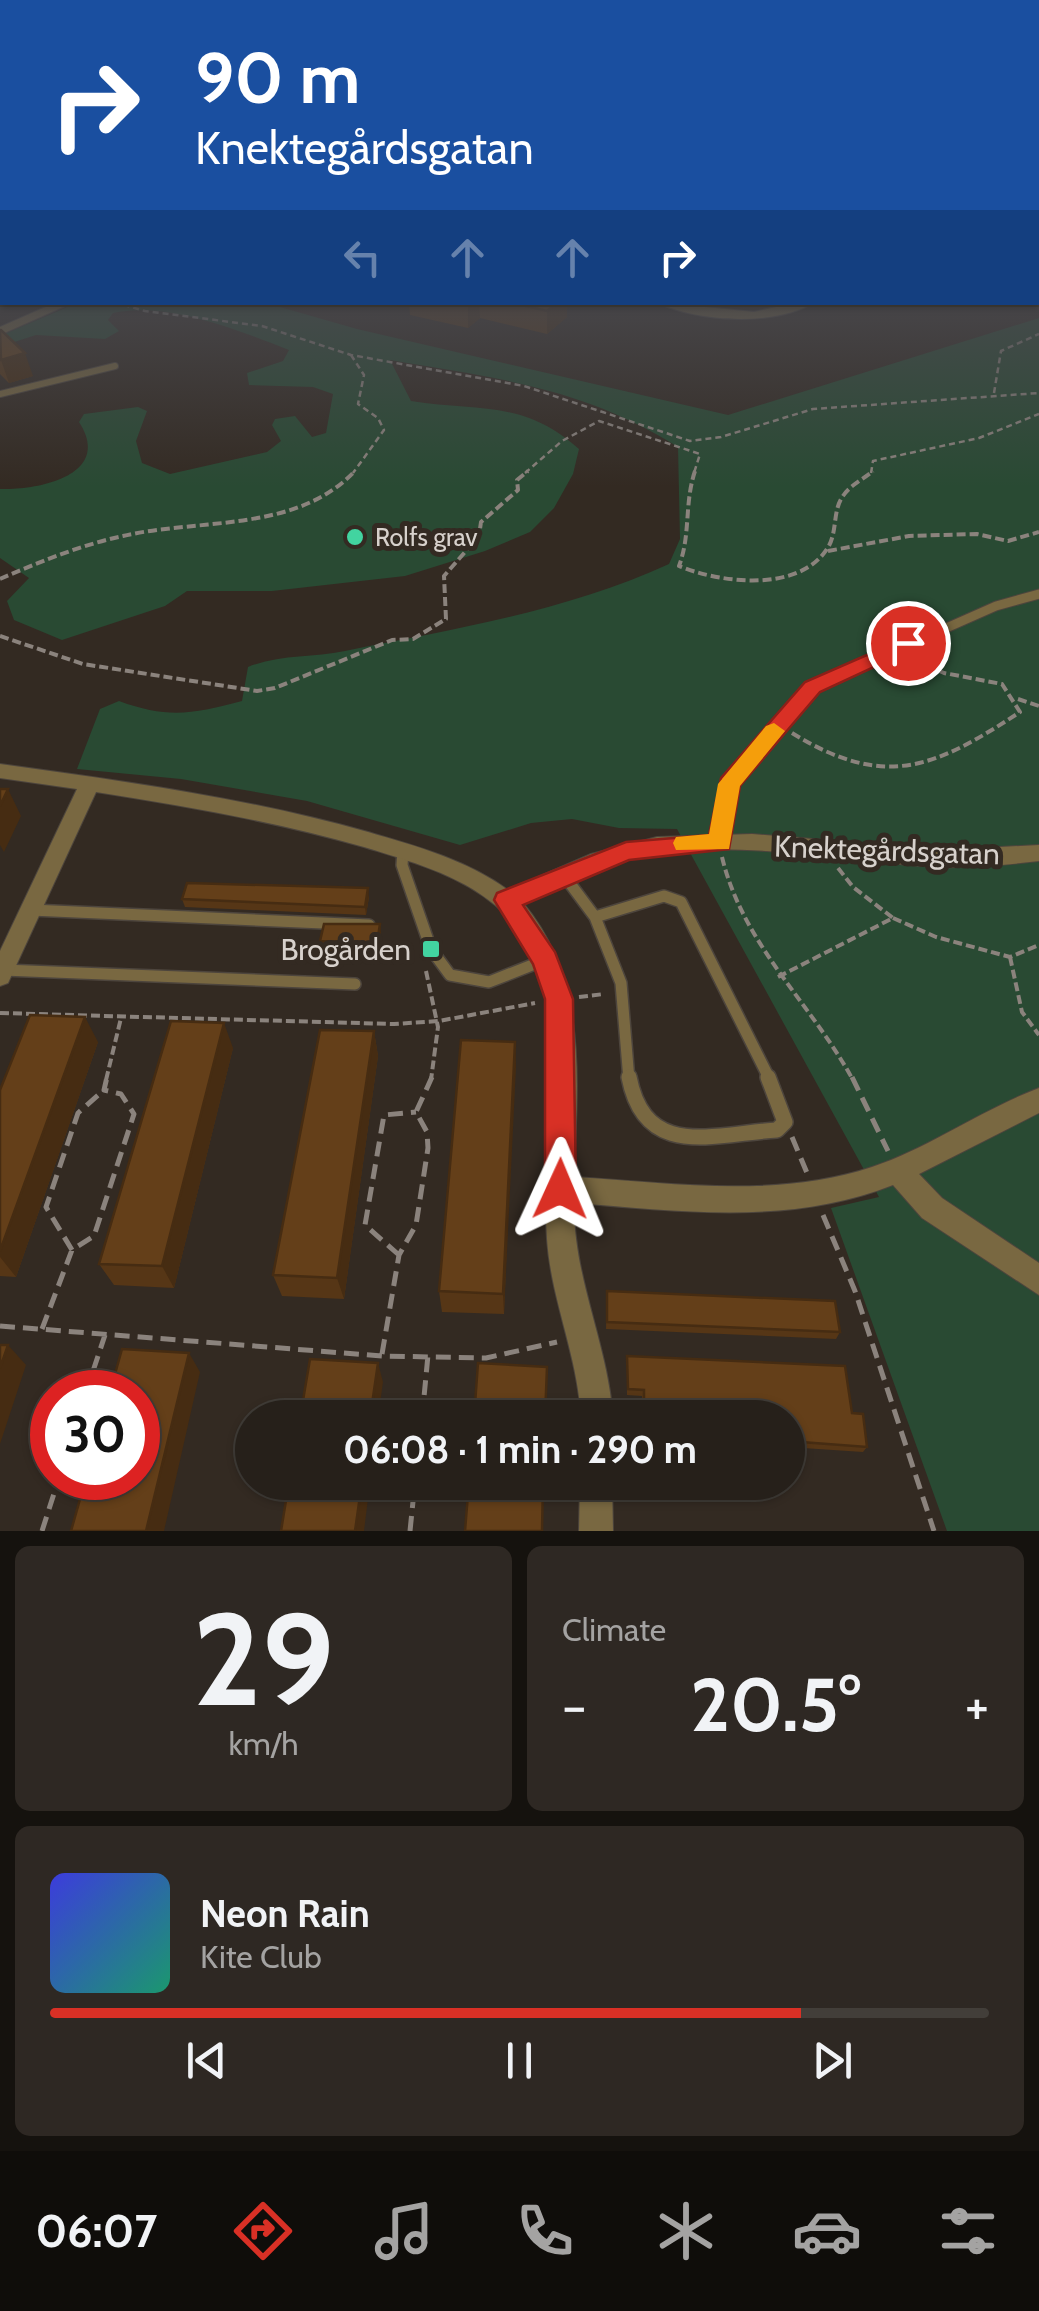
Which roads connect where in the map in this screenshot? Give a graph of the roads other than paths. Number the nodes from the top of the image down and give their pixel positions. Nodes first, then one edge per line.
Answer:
1 (115, 366) dead end
2 (0, 394) edge
3 (1039, 594) edge
4 (0, 771) edge
5 (90, 783) junction
6 (720, 843) junction
7 (403, 852) junction
8 (1039, 852) edge
9 (562, 874) junction
10 (506, 900) junction
11 (30, 910) junction
12 (594, 917) junction
13 (370, 925) edge
14 (545, 960) junction
15 (1, 973) edge
16 (355, 984) dead end
17 (1039, 1100) edge
18 (898, 1171) junction
19 (560, 1189) junction
20 (1039, 1280) edge
21 (597, 1400) edge
22 (596, 1500) edge
23 (596, 1531) edge

1 - 2 lane
3 - 6 lane
4 - 5 street
5 - 7 street
5 - 11 street
6 - 8 street, Knektegårdsgatan
6 - 9 street, Knektegårdsgatan
7 - 10 street
7 - 14 lane
9 - 10 street, Knektegårdsgatan
9 - 12 lane
10 - 14 street
11 - 13 lane
11 - 15 street
12 - 12 lane
14 - 19 street
15 - 16 lane
17 - 18 street
18 - 19 street
18 - 20 street
19 - 21 street
22 - 23 street

